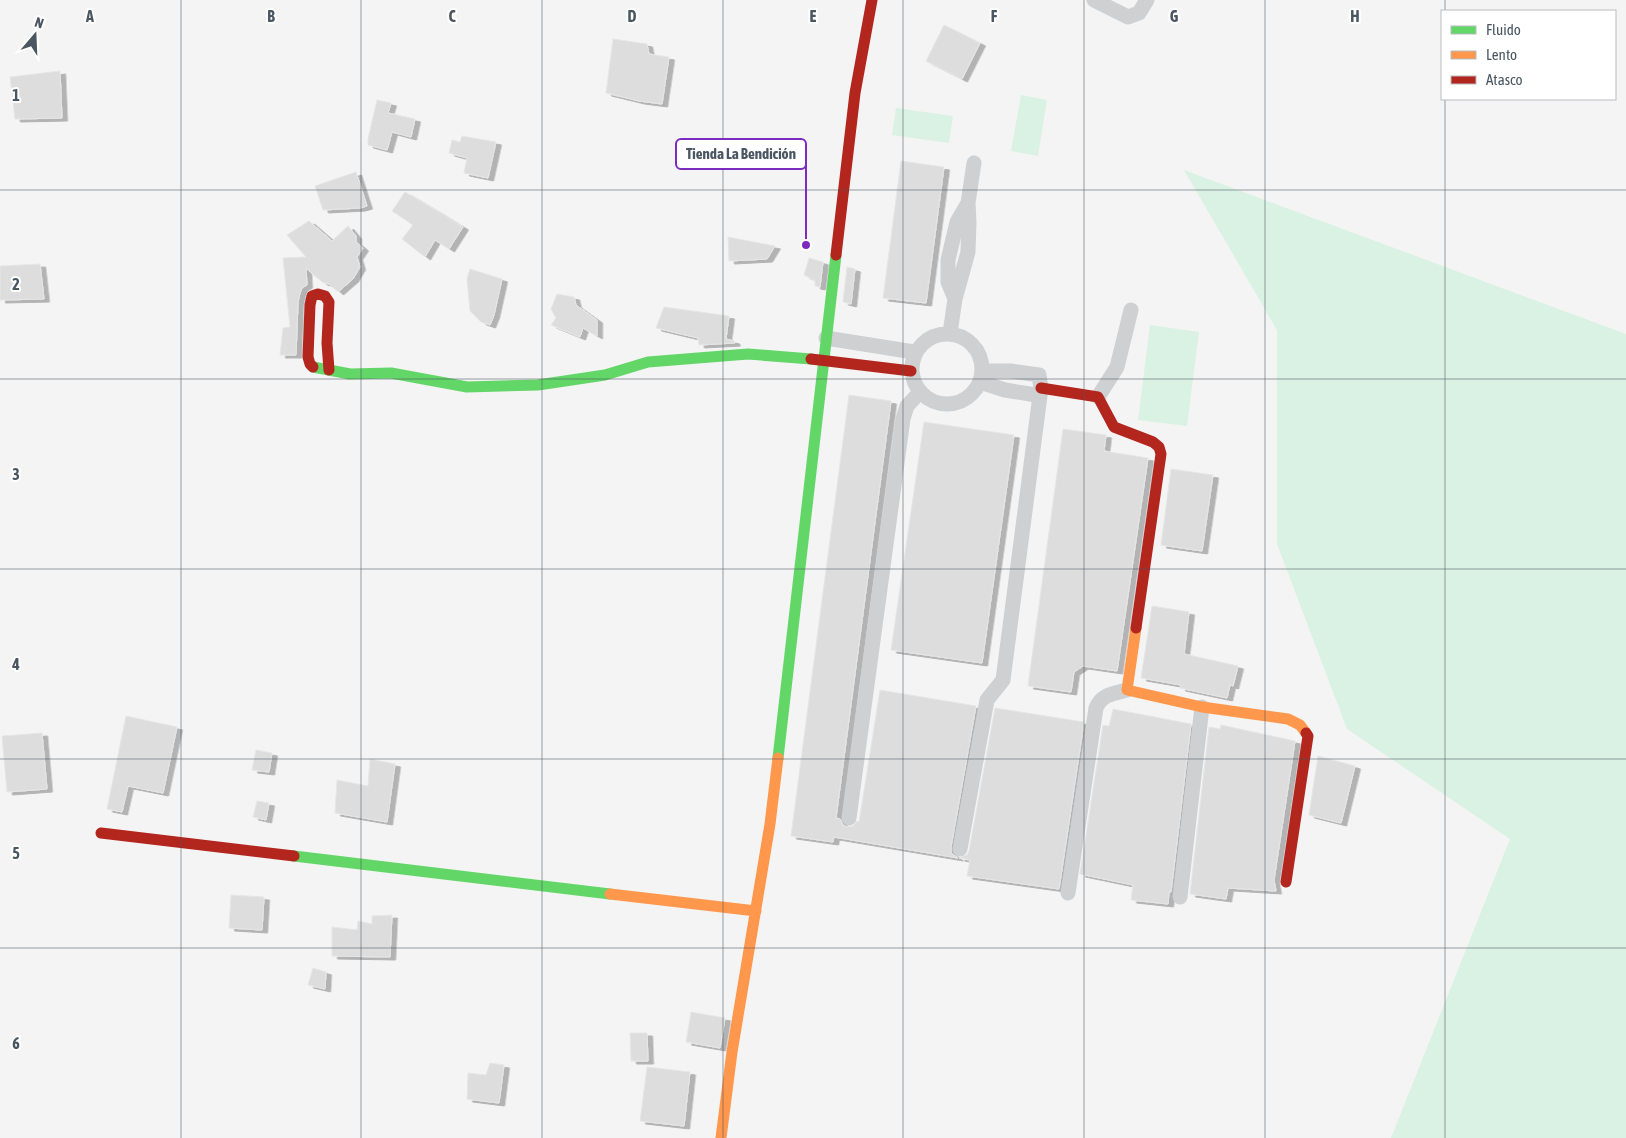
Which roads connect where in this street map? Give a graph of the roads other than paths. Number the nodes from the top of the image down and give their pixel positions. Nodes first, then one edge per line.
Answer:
1 (872, 0) edge
2 (1094, 0) edge
3 (1148, 0) edge
4 (974, 163) dead end
5 (1131, 310) dead end
6 (950, 333) junction
7 (826, 338) junction
8 (914, 352) junction
9 (824, 360) junction
10 (329, 370) junction
11 (911, 371) junction
12 (982, 377) junction
13 (1041, 388) junction
14 (920, 392) junction
15 (1098, 397) junction
16 (1127, 690) junction
17 (1202, 708) junction
18 (849, 818) dead end
19 (101, 833) dead end
20 (960, 849) dead end
21 (1286, 882) dead end
22 (1068, 893) dead end
23 (1180, 897) dead end
24 (756, 911) junction
25 (722, 1138) edge

1 - 7 street
2 - 3 street
4 - 6 street
5 - 15 street
6 - 8 street
6 - 12 street
7 - 8 street
7 - 9 street
8 - 11 street
9 - 10 street
9 - 11 street
9 - 24 street
10 - 10 street
11 - 14 street
12 - 13 street
12 - 14 street
13 - 15 street
13 - 20 street
14 - 18 street
15 - 16 street
16 - 17 street
16 - 22 street
17 - 21 street
17 - 23 street
19 - 24 street
24 - 25 street

